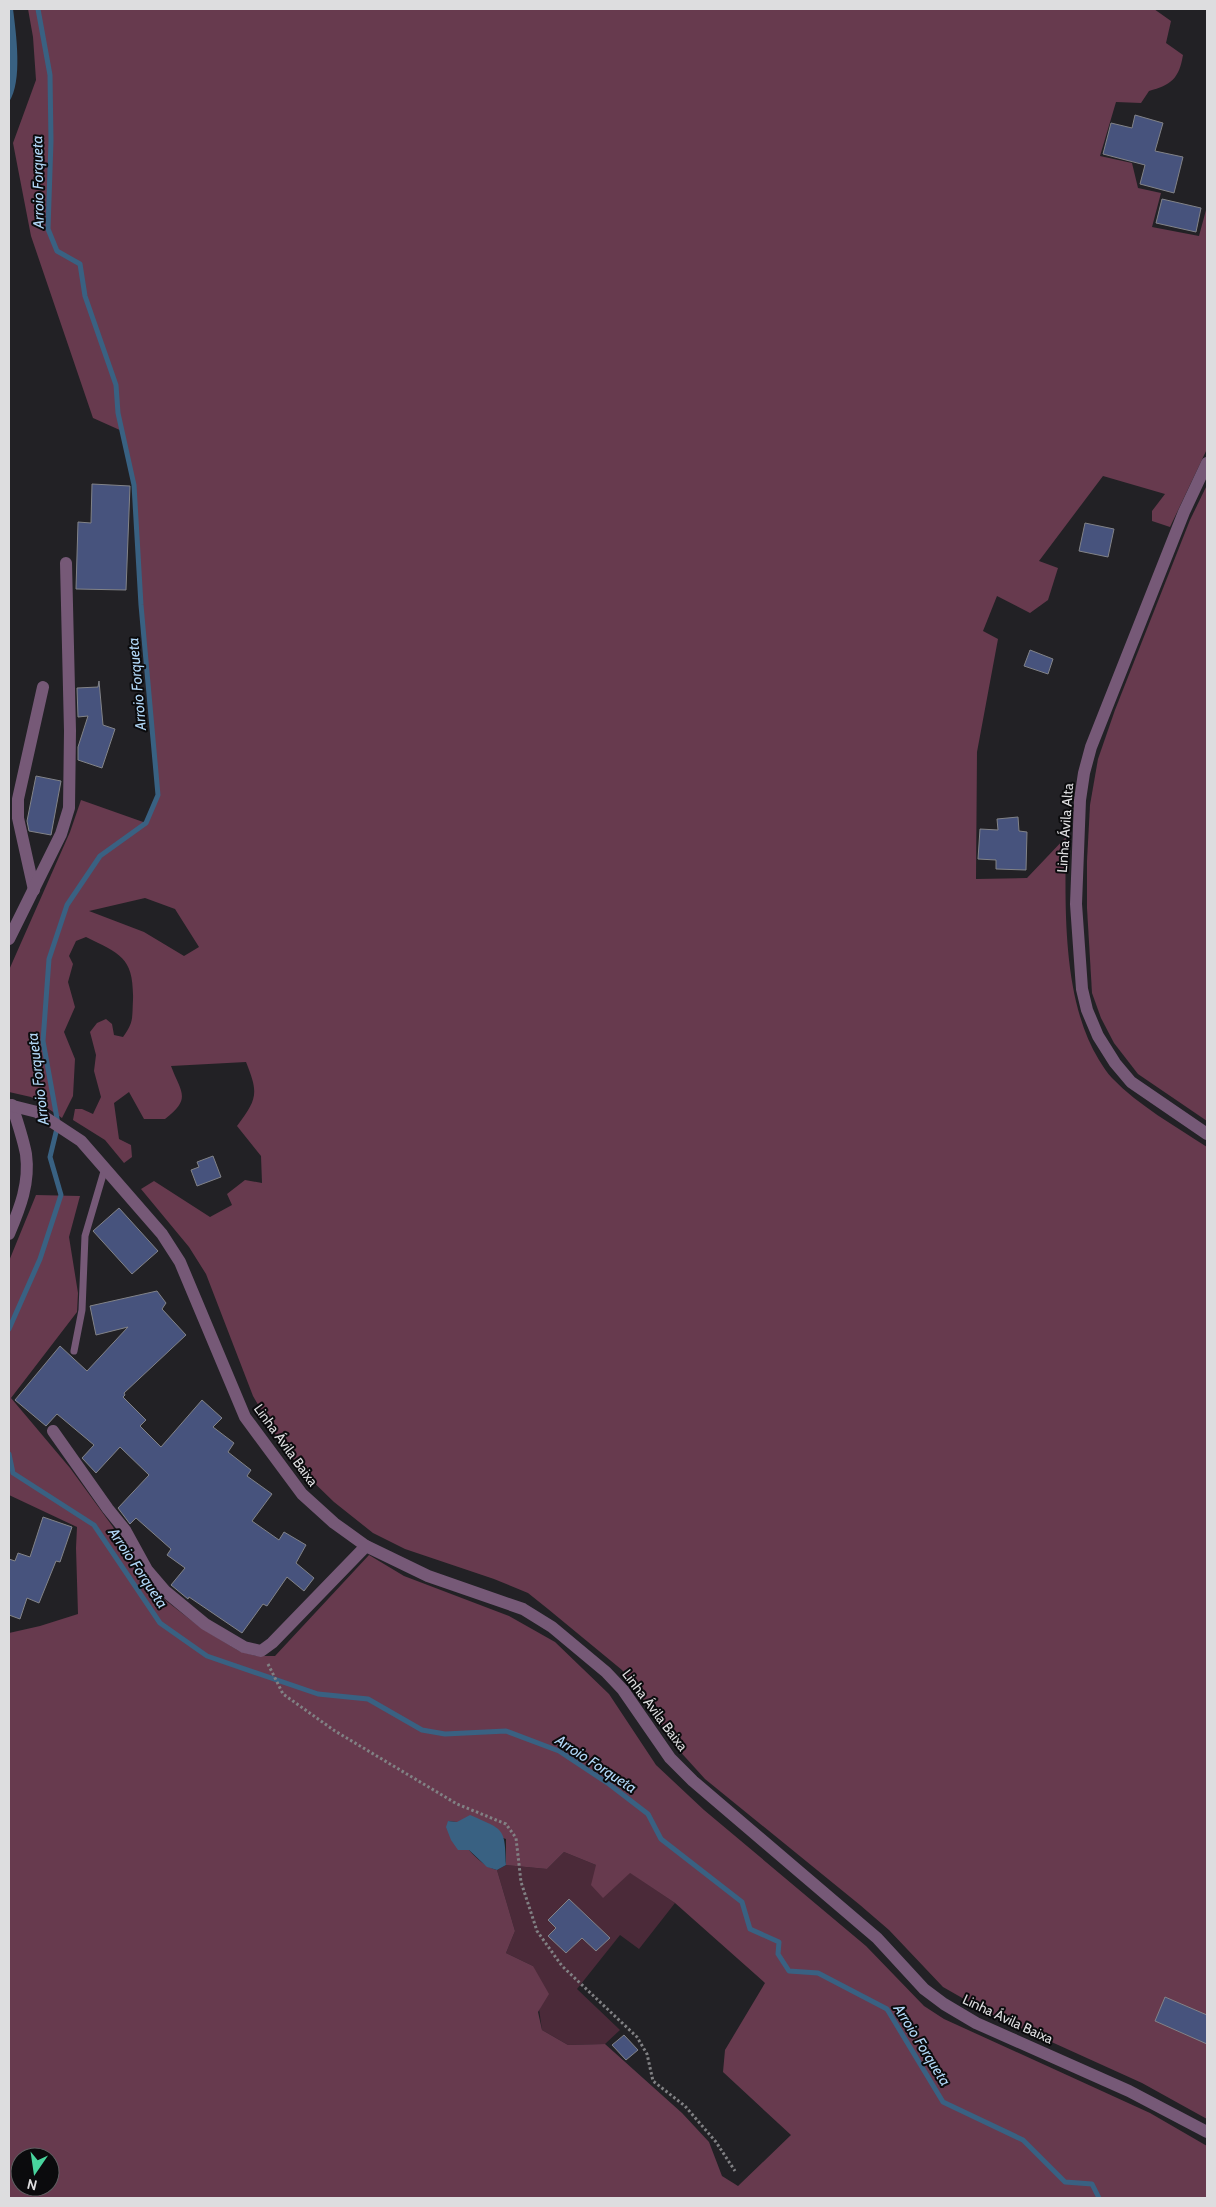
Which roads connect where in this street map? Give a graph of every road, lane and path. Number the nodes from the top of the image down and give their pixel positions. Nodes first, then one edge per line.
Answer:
1 (1207, 463) edge
2 (66, 563) dead end
3 (43, 687) dead end
4 (34, 890) junction
5 (9, 940) edge
6 (10, 1105) edge
7 (1207, 1134) edge
8 (105, 1167) junction
9 (9, 1234) edge
10 (74, 1351) dead end
11 (53, 1430) dead end
12 (366, 1546) junction
13 (269, 1667) dead end
14 (1207, 2132) edge
15 (735, 2171) dead end

1 - 7 street, Linha Ávila Alta
2 - 4 street
3 - 4 street
4 - 5 street
6 - 8 street, Linha Ávila Baixa
6 - 9 street
8 - 10 lane
8 - 12 street, Linha Ávila Baixa
11 - 12 street
12 - 14 street, Linha Ávila Baixa
13 - 15 path

